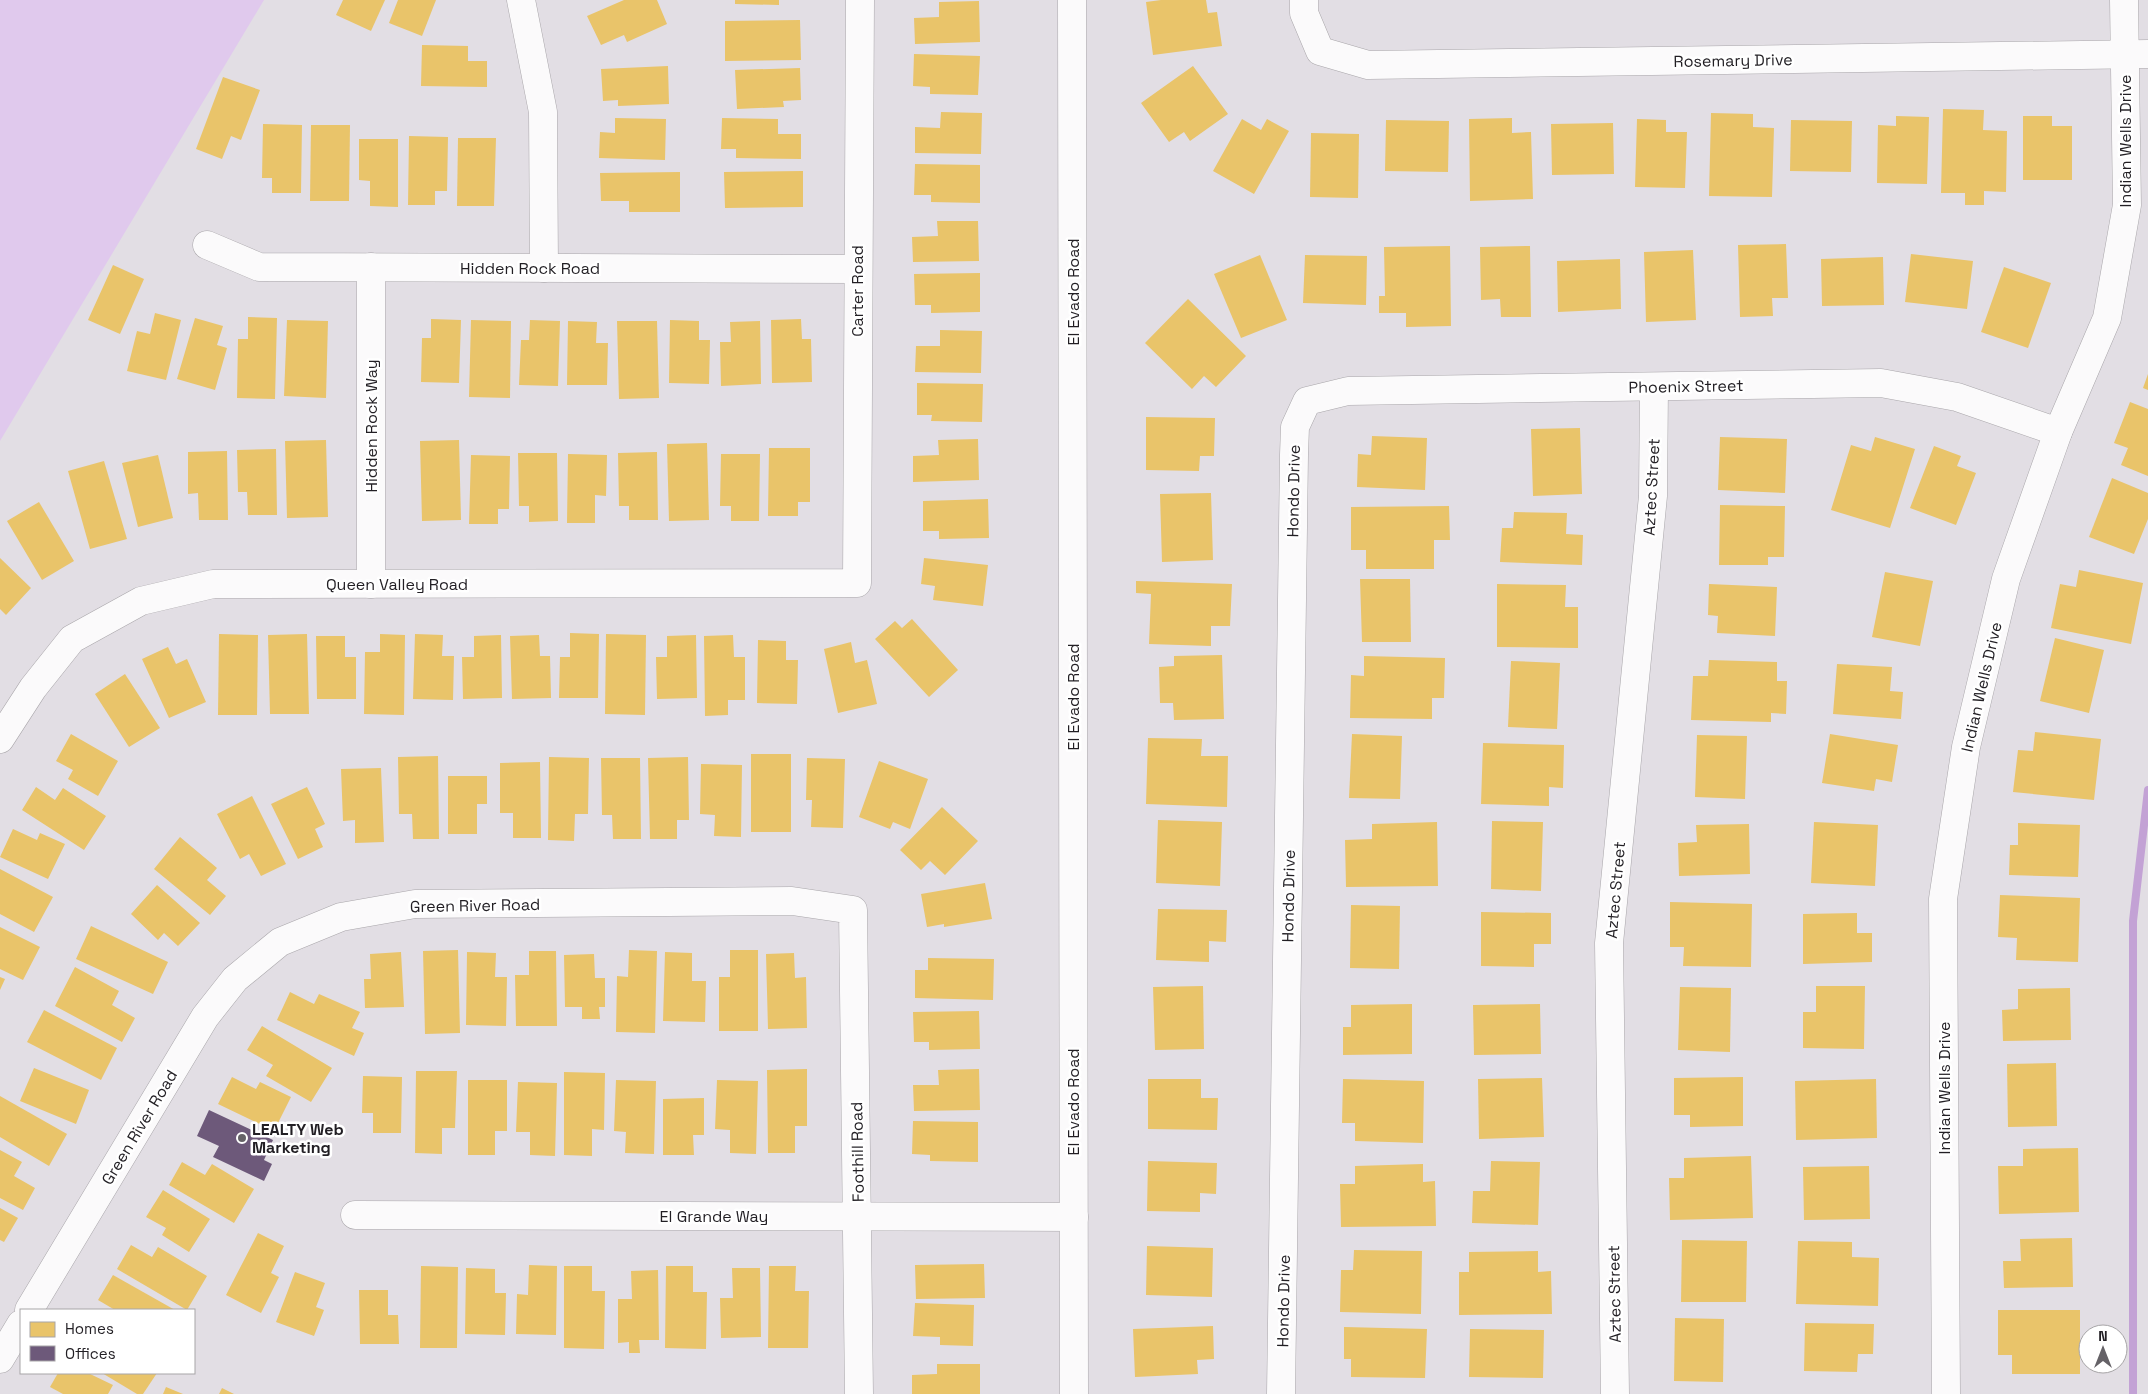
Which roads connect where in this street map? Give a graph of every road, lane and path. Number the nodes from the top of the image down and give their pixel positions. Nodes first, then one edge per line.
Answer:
1 (521, 0) edge
2 (860, 0) edge
3 (1072, 0) edge
4 (1304, 0) edge
5 (2124, 0) edge
6 (2136, 54) edge
7 (207, 245) dead end
8 (371, 267) junction
9 (544, 268) junction
10 (857, 269) junction
11 (1654, 387) junction
12 (1308, 401) joint
13 (2058, 432) junction
14 (857, 583) joint
15 (371, 584) junction
16 (0, 739) edge
17 (853, 910) joint
18 (355, 1216) dead end
19 (858, 1216) junction
20 (1074, 1217) junction
21 (30, 1309) edge
22 (20, 1326) edge
23 (0, 1359) edge
24 (859, 1394) edge
25 (1074, 1394) edge
26 (1282, 1394) edge
27 (1615, 1394) edge
28 (1946, 1394) edge

1 - 9 street
2 - 10 street, Carter Road
3 - 20 street, El Evado Road
4 - 6 street, Rosemary Drive
5 - 6 street, Indian Wells Drive
6 - 13 street, Indian Wells Drive
7 - 8 street, Hidden Rock Road
8 - 9 street, Hidden Rock Road
8 - 15 street, Hidden Rock Way
9 - 10 street, Hidden Rock Road
10 - 14 street, Carter Road
11 - 12 street, Phoenix Street
11 - 13 street, Phoenix Street
11 - 27 street, Aztec Street
12 - 26 street, Hondo Drive
13 - 28 street, Indian Wells Drive
14 - 15 street, Queen Valley Road
15 - 16 street, Queen Valley Road
17 - 19 street, Foothill Road
17 - 21 street, Green River Road
18 - 19 street, El Grande Way
19 - 20 street, El Grande Way
19 - 24 street, Foothill Road
20 - 25 street, El Evado Road
22 - 23 street

